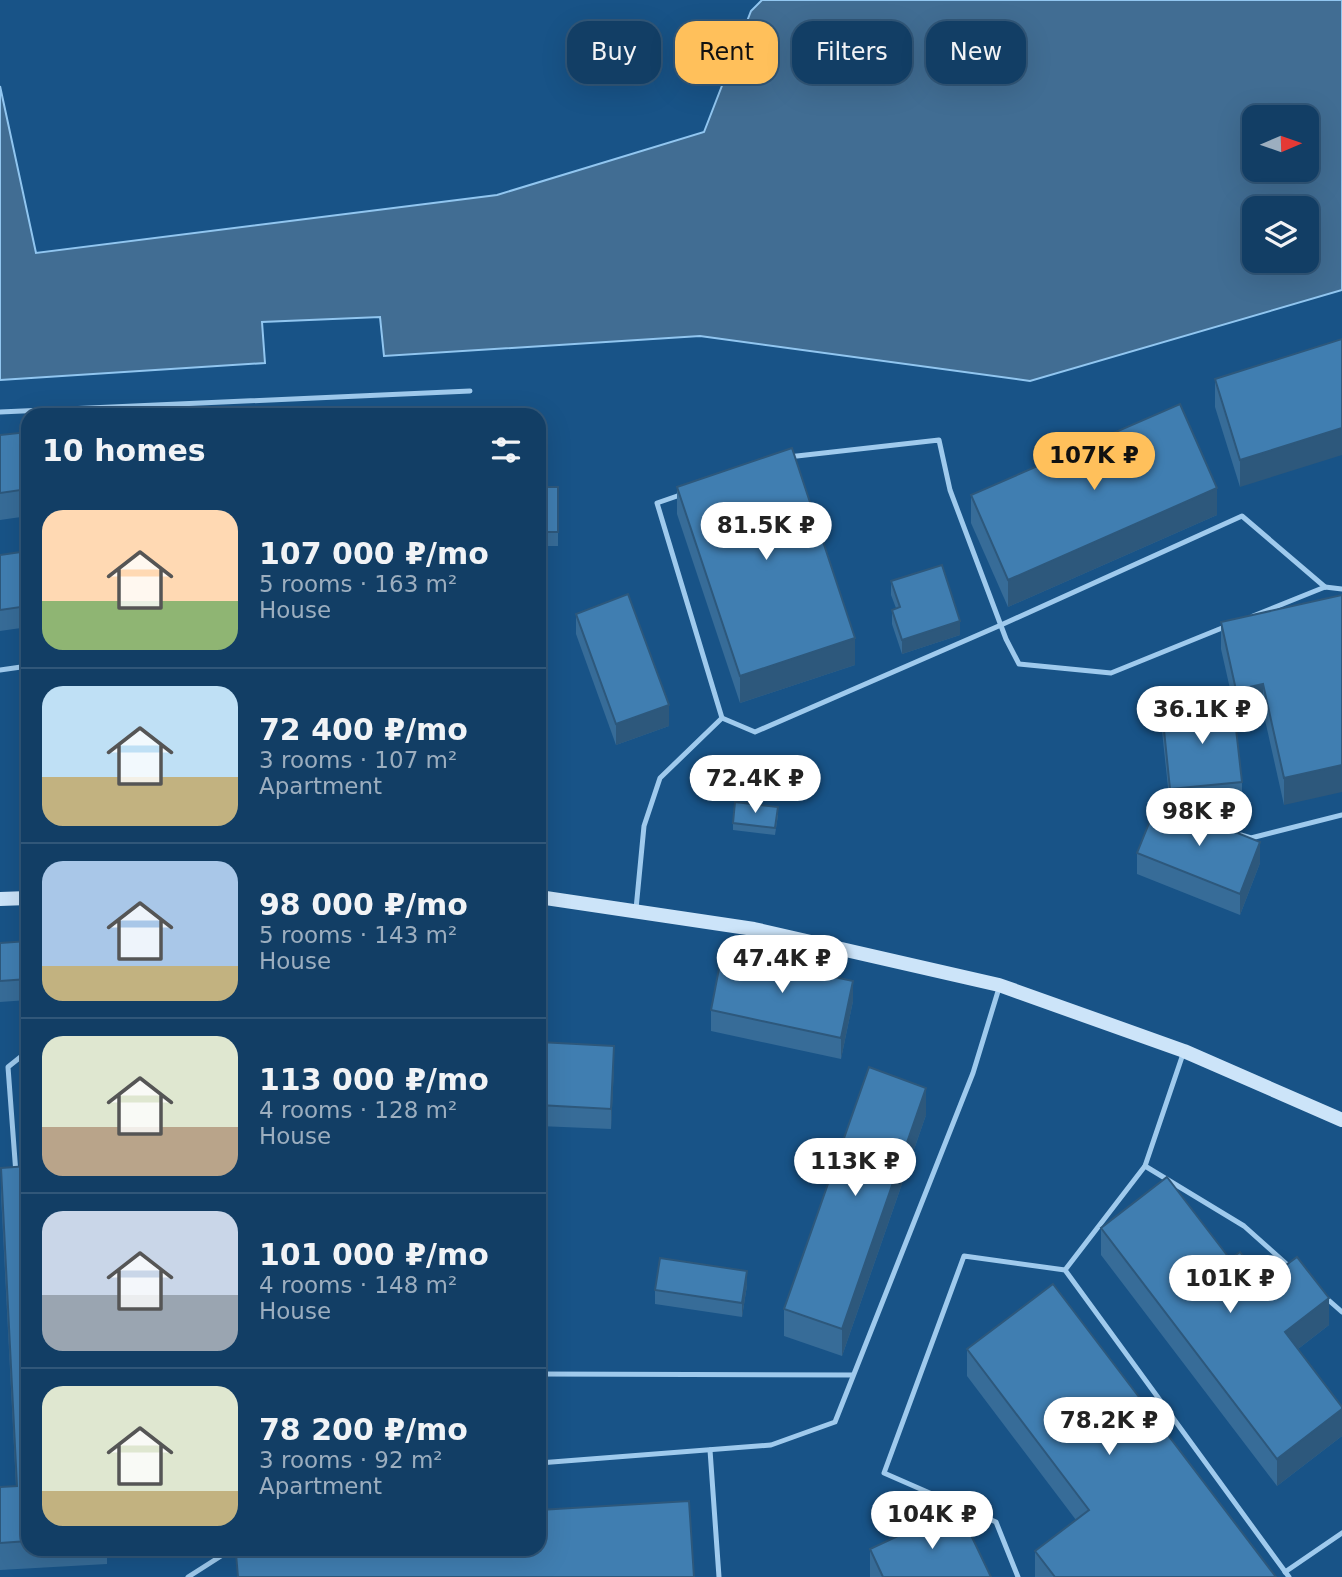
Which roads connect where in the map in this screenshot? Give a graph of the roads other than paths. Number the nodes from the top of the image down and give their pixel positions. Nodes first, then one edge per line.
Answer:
1 (470, 391) dead end
2 (123, 407) joint
3 (98, 408) edge
4 (21, 411) edge
5 (0, 412) edge
6 (783, 458) edge
7 (695, 489) edge
8 (1325, 587) junction
9 (1342, 589) edge
10 (1250, 617) edge
11 (1237, 622) edge
12 (1001, 625) junction
13 (21, 667) edge
14 (0, 670) edge
15 (722, 718) junction
16 (1342, 815) edge
17 (1239, 835) edge
18 (21, 898) edge
19 (546, 898) edge
20 (0, 899) edge
21 (636, 911) junction
22 (999, 985) junction
23 (1184, 1051) junction
24 (21, 1057) edge
25 (1342, 1121) edge
26 (1145, 1166) junction
27 (17, 1181) edge
28 (1293, 1269) edge
29 (1065, 1270) junction
30 (1322, 1295) edge
31 (1342, 1312) edge
32 (546, 1374) edge
33 (853, 1375) junction
34 (710, 1450) junction
35 (546, 1462) edge
36 (1342, 1533) edge
37 (221, 1556) edge
38 (1287, 1575) edge
39 (188, 1577) edge
40 (719, 1577) edge
41 (1018, 1577) edge

1 - 2 lane
2 - 3 lane
4 - 5 lane
6 - 12 lane
7 - 15 lane
8 - 9 lane
8 - 10 lane
8 - 12 lane
11 - 12 lane
12 - 15 lane
13 - 14 lane
15 - 21 lane
16 - 17 lane
18 - 20 street
19 - 21 street
21 - 22 street
22 - 23 street
22 - 33 lane
23 - 25 street
23 - 26 lane
24 - 27 lane
26 - 28 lane
26 - 29 lane
29 - 38 lane
29 - 41 lane
30 - 31 lane
32 - 33 lane
33 - 34 lane
34 - 35 lane
34 - 40 lane
36 - 38 lane
37 - 39 lane

